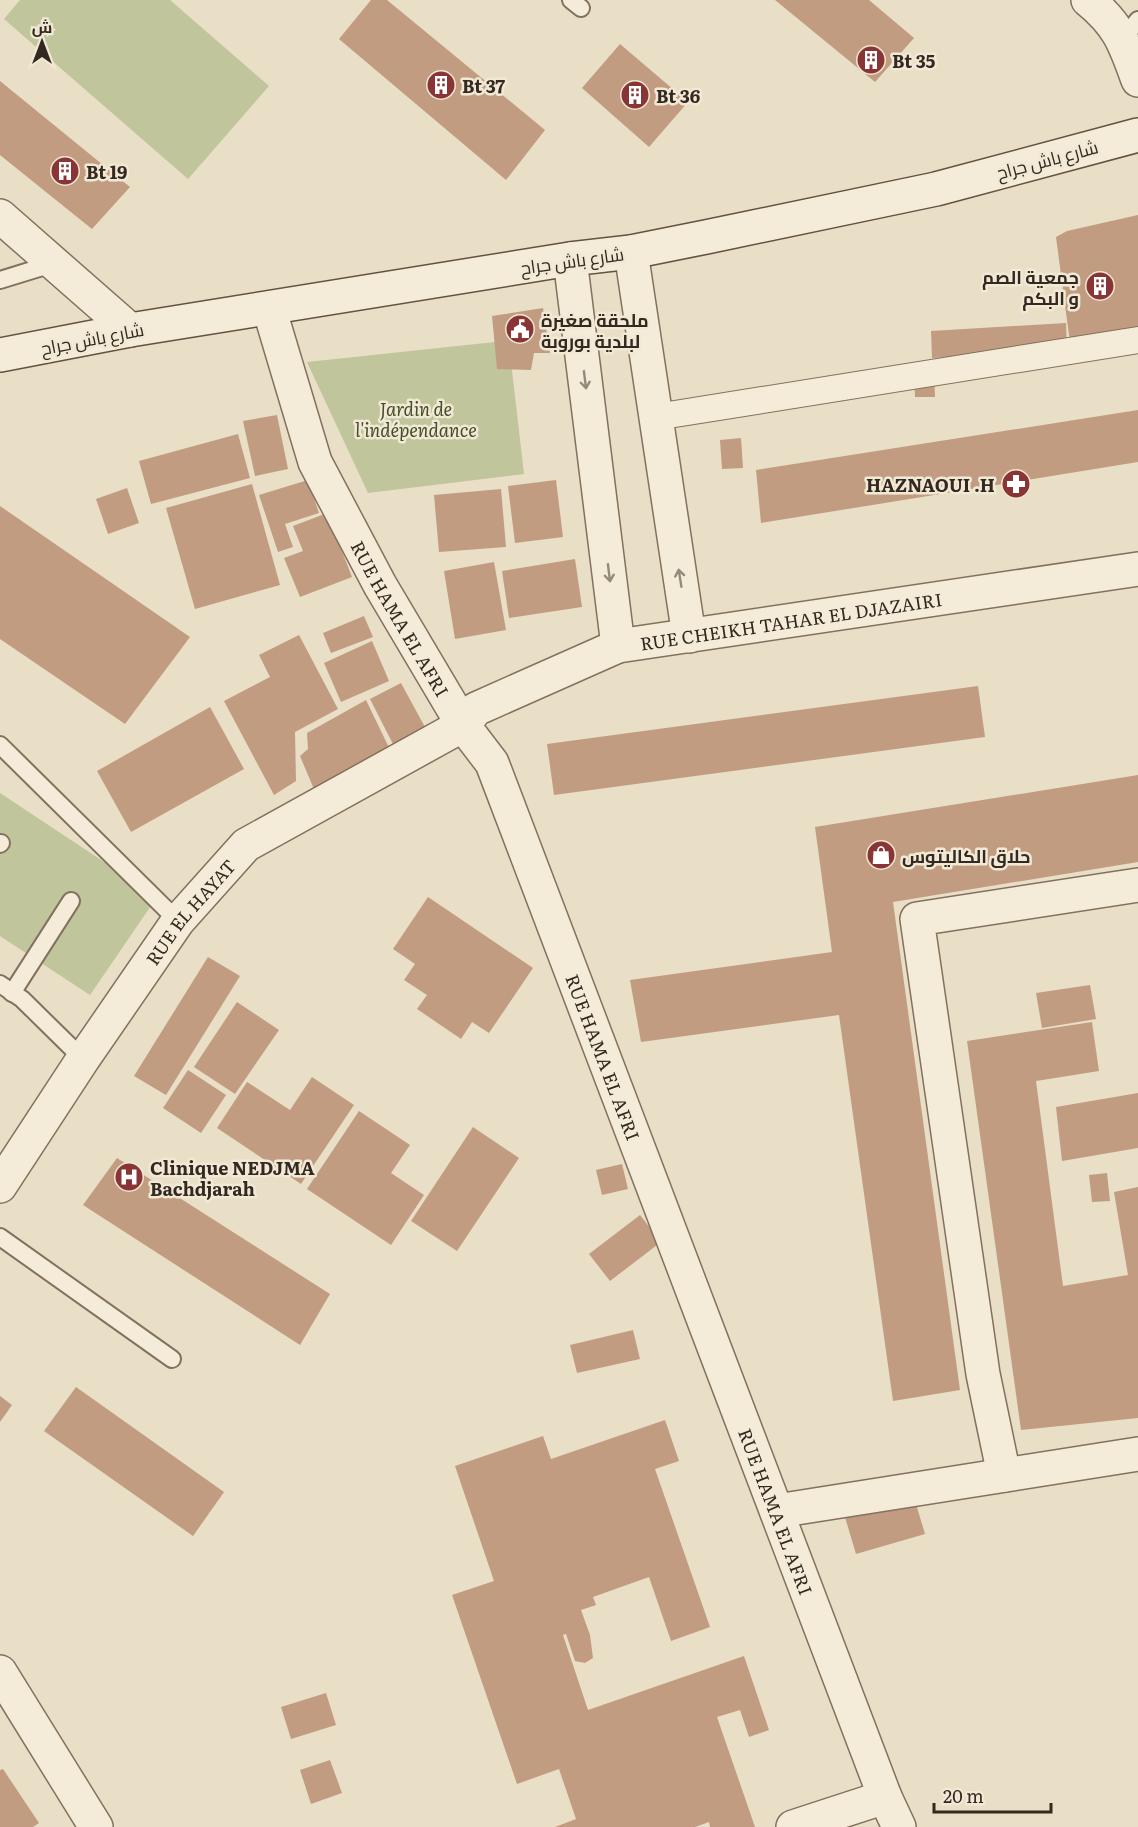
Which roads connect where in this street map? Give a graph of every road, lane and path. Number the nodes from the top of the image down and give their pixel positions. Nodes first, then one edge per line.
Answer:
1 (1088, 0) edge
2 (1130, 29) edge
3 (1138, 80) edge
4 (1138, 135) edge
5 (3, 223) edge
6 (631, 252) junction
7 (570, 259) junction
8 (52, 264) junction
9 (0, 280) edge
10 (269, 308) junction
11 (130, 330) junction
12 (1138, 340) edge
13 (0, 355) edge
14 (656, 417) junction
15 (1138, 569) edge
16 (689, 636) junction
17 (618, 646) junction
18 (464, 725) junction
19 (0, 744) edge
20 (1138, 885) edge
21 (71, 901) dead end
22 (178, 921) junction
23 (6, 988) edge
24 (83, 1059) junction
25 (0, 1186) edge
26 (0, 1237) edge
27 (172, 1359) dead end
28 (1138, 1454) edge
29 (1004, 1475) junction
30 (777, 1510) junction
31 (0, 1671) edge
32 (885, 1797) junction
33 (96, 1827) edge
34 (794, 1827) edge
35 (899, 1827) edge

1 - 2 street
2 - 3 street
4 - 6 street, شارع باش جراح
5 - 8 street
6 - 7 street, شارع باش جراح
6 - 14 street
7 - 10 street, شارع باش جراح
7 -> 17 street
8 - 9 lane
8 - 11 street
10 - 11 street, شارع باش جراح
10 - 18 street, RUE HAMA EL AFRI
11 - 13 street, شارع باش جراح
12 - 14 street
16 -> 14 street
15 - 16 street, RUE CHEIKH TAHAR EL DJAZAIRI
16 - 17 street, RUE CHEIKH TAHAR EL DJAZAIRI
17 - 18 street, RUE CHEIKH TAHAR EL DJAZAIRI
18 - 22 street, RUE EL HAYAT
18 - 30 street, RUE HAMA EL AFRI
19 - 22 lane
20 - 29 street
21 - 23 lane
22 - 24 street, RUE EL HAYAT
23 - 24 lane
24 - 25 street, RUE EL HAYAT
26 - 27 lane
28 - 29 street
29 - 30 street
30 - 32 street, RUE HAMA EL AFRI
31 - 33 street
32 - 34 street
32 - 35 street, RUE HAMA EL AFRI

